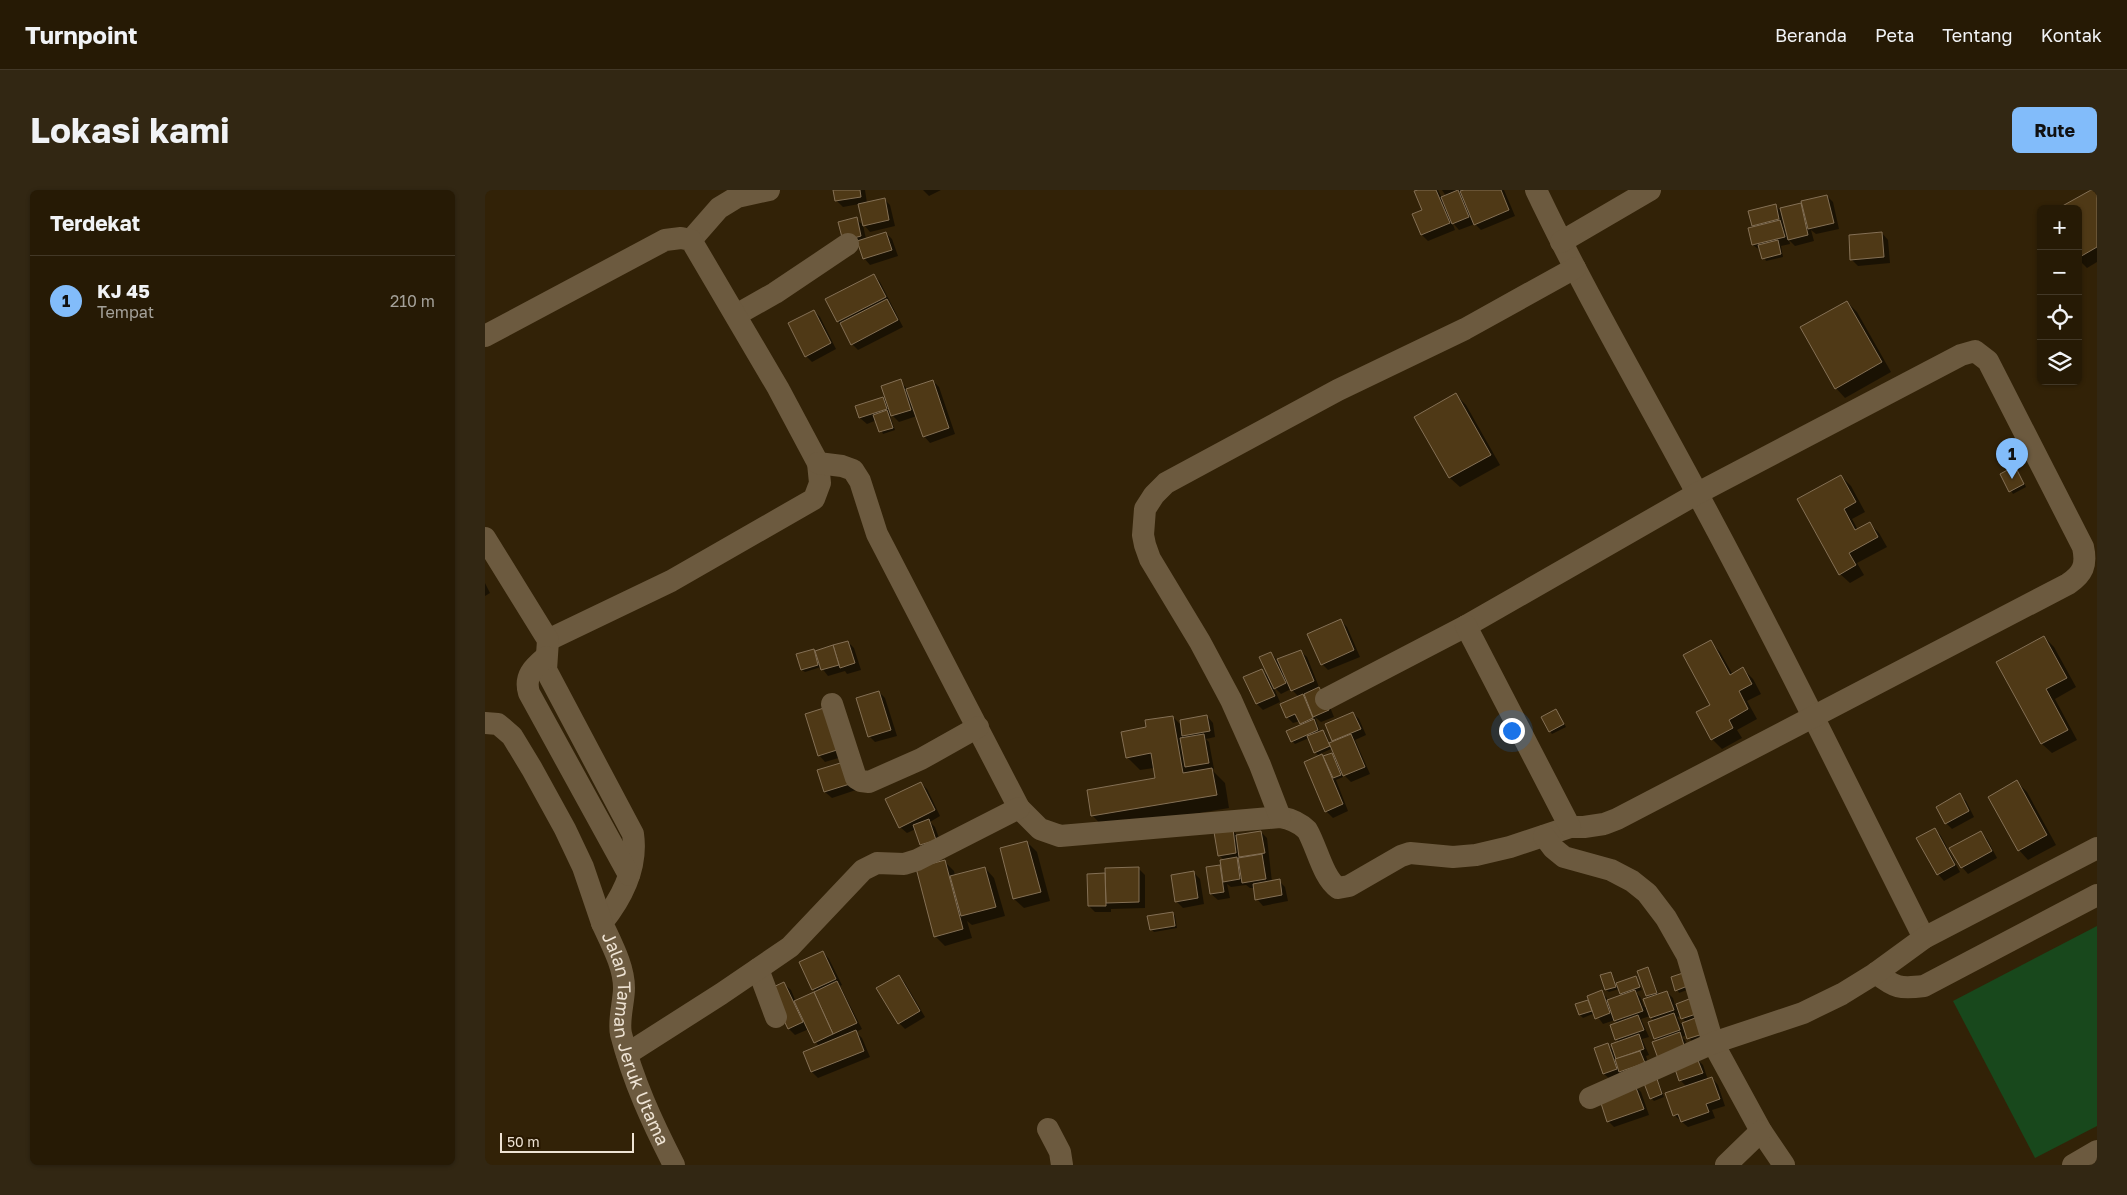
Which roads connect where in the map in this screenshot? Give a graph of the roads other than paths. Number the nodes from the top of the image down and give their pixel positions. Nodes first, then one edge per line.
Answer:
1 (769, 190) edge
2 (1537, 190) edge
3 (1650, 190) edge
4 (691, 240) junction
5 (1561, 242) junction
6 (848, 244) dead end
7 (1575, 268) junction
8 (736, 315) junction
9 (485, 336) edge
10 (818, 464) junction
11 (1698, 493) junction
12 (485, 538) edge
13 (1466, 626) junction
14 (547, 649) junction
15 (1326, 699) dead end
16 (833, 704) dead end
17 (1813, 716) junction
18 (485, 722) edge
19 (978, 727) junction
20 (1019, 808) junction
21 (1280, 818) junction
22 (1570, 827) junction
23 (1544, 836) junction
24 (2097, 848) edge
25 (2097, 895) edge
26 (602, 924) junction
27 (1924, 938) junction
28 (758, 969) junction
29 (1876, 973) junction
30 (776, 1017) dead end
31 (1713, 1043) junction
32 (627, 1054) junction
33 (1590, 1098) dead end
34 (1048, 1129) dead end
35 (1761, 1131) junction
36 (2097, 1151) edge
37 (674, 1165) edge
38 (1062, 1165) edge
39 (1726, 1165) edge
40 (1784, 1165) edge
41 (2073, 1165) edge

1 - 4 street
2 - 5 street
3 - 5 street
4 - 8 street
4 - 9 street
5 - 7 street
6 - 8 street
7 - 11 street
7 - 21 street
8 - 10 street
10 - 14 street
10 - 19 street
11 - 13 street
11 - 17 street
11 - 17 street
12 - 14 street
13 - 15 street
13 - 22 street
14 - 26 street, Jalan Taman Jeruk Utama
16 - 19 street
17 - 22 street
17 - 27 street
18 - 26 street
19 - 20 street
20 - 21 street
20 - 28 street
21 - 23 street
22 - 23 street
23 - 31 street
24 - 27 street
25 - 29 street
26 - 32 street, Jalan Taman Jeruk Utama
27 - 29 street
28 - 30 street
28 - 32 street
29 - 31 street
31 - 33 street
31 - 35 street
32 - 37 street, Jalan Taman Jeruk Utama
34 - 38 street
35 - 39 street
35 - 40 street
36 - 41 street

